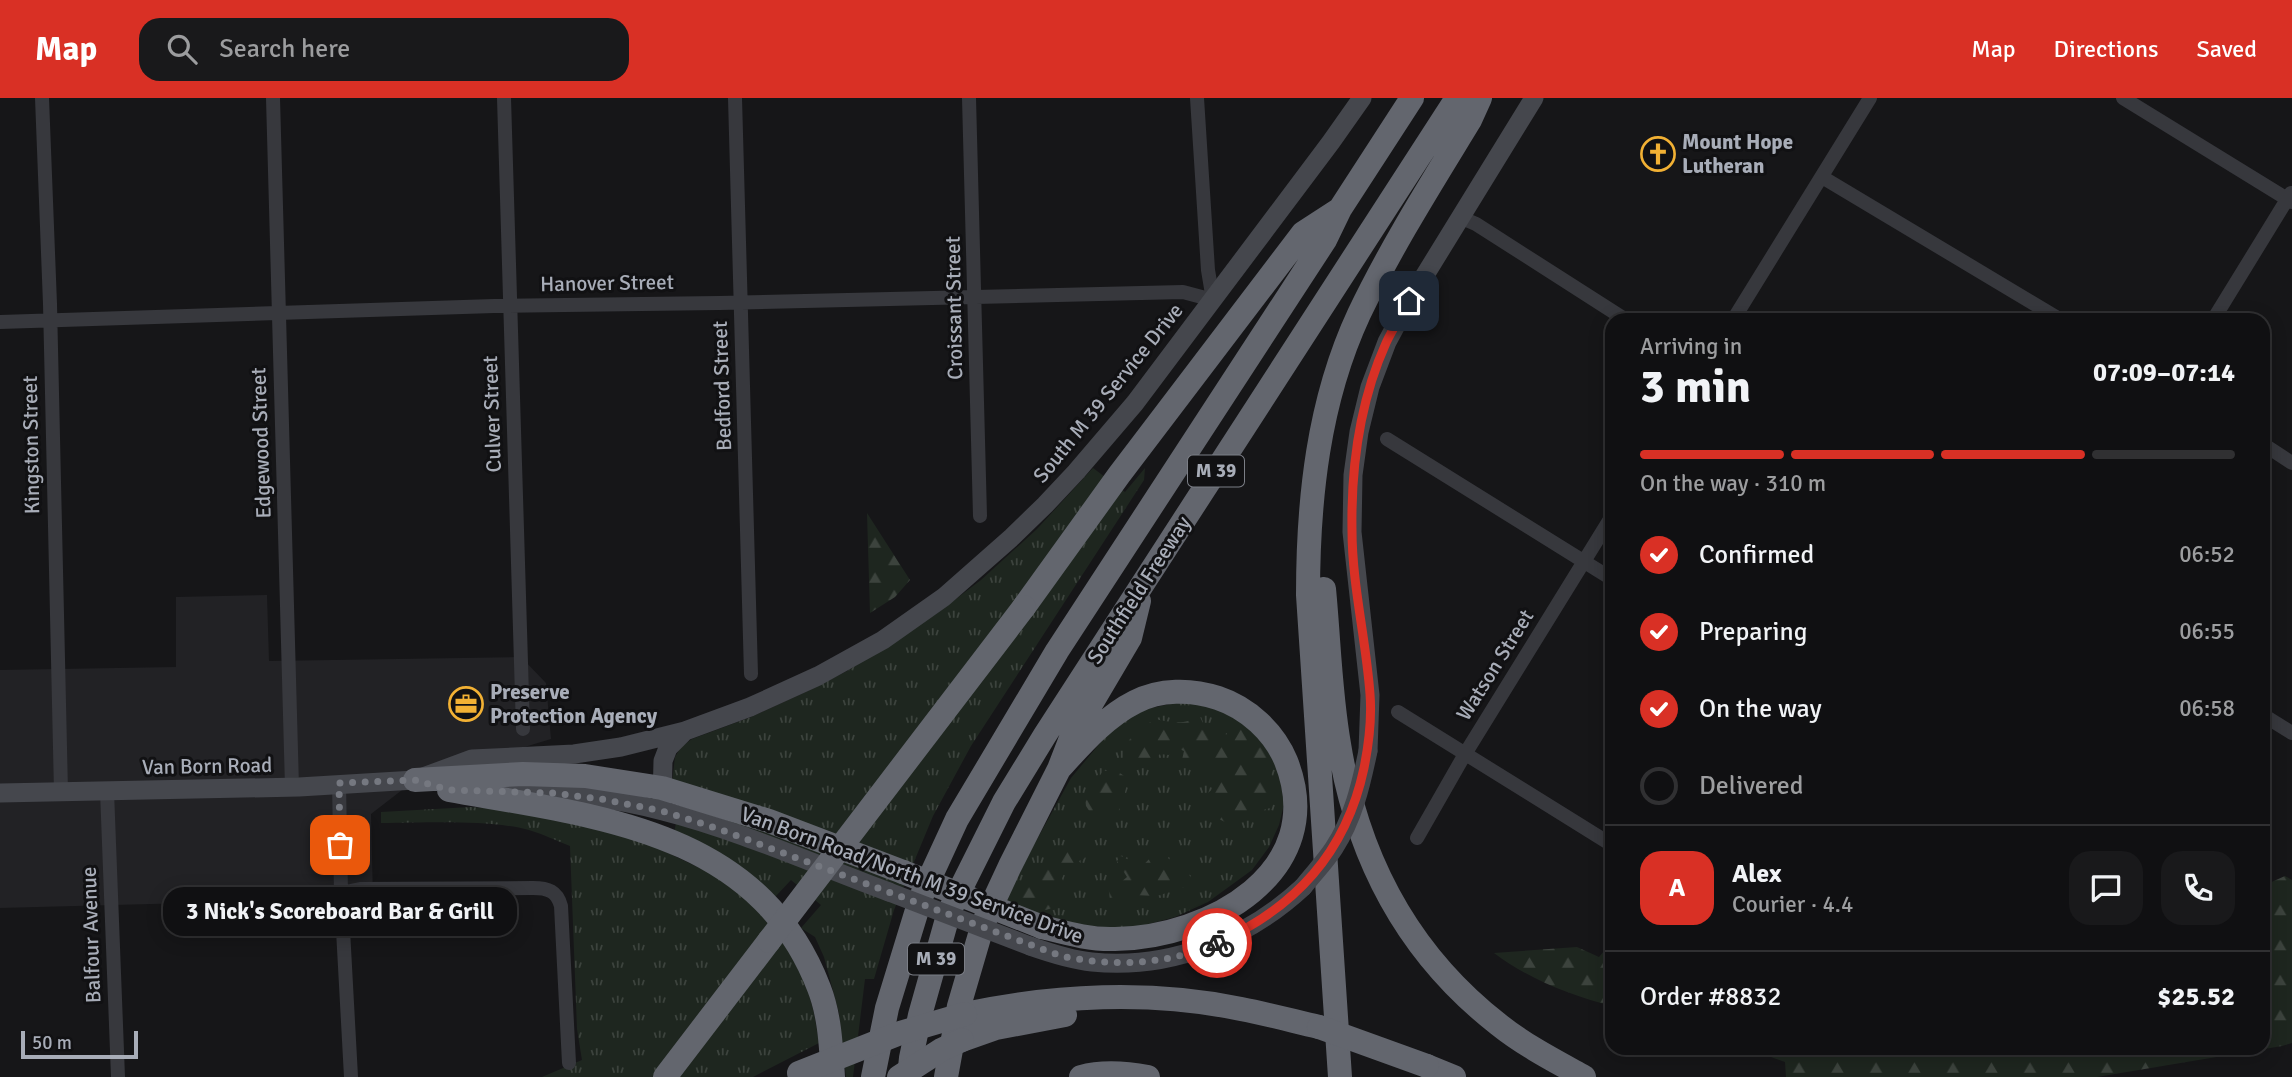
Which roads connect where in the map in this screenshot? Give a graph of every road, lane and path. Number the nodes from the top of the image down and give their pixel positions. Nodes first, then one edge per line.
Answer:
1 (41, 98) edge
2 (273, 98) edge
3 (504, 98) edge
4 (735, 98) edge
5 (969, 98) edge
6 (1197, 98) edge
7 (1362, 98) edge
8 (1412, 98) edge
9 (1457, 98) edge
10 (1480, 98) edge
11 (1534, 98) edge
12 (1870, 98) edge
13 (2123, 98) edge
14 (1822, 177) junction
15 (2290, 198) edge
16 (1340, 209) junction
17 (1462, 218) junction
18 (975, 297) junction
19 (1213, 300) junction
20 (741, 302) junction
21 (510, 306) junction
22 (278, 313) junction
23 (1615, 313) edge
24 (1737, 313) edge
25 (2049, 313) edge
26 (2217, 313) edge
27 (50, 321) junction
28 (0, 322) edge
29 (1387, 439) dead end
30 (2270, 449) edge
31 (1318, 451) junction
32 (2292, 463) edge
33 (980, 516) dead end
34 (1605, 528) edge
35 (1584, 562) junction
36 (1605, 575) edge
37 (1144, 582) junction
38 (751, 674) dead end
39 (1398, 712) dead end
40 (2270, 719) edge
41 (523, 729) dead end
42 (685, 731) junction
43 (2292, 733) edge
44 (1465, 754) junction
45 (1059, 769) junction
46 (415, 780) junction
47 (339, 783) junction
48 (292, 786) junction
49 (449, 790) junction
50 (107, 791) junction
51 (61, 792) junction
52 (0, 793) edge
53 (662, 799) junction
54 (1417, 838) dead end
55 (1605, 841) edge
56 (341, 894) junction
57 (1036, 937) junction
58 (745, 974) junction
59 (1268, 1016) junction
60 (569, 1063) dead end
61 (795, 1075) edge
62 (118, 1077) edge
63 (351, 1077) edge
64 (665, 1077) edge
65 (684, 1077) edge
66 (833, 1077) edge
67 (873, 1077) edge
68 (898, 1077) edge
69 (909, 1077) edge
70 (946, 1077) edge
71 (1081, 1077) edge
72 (1148, 1077) edge
73 (1340, 1077) edge
74 (1454, 1077) edge
75 (1584, 1077) edge

1 - 27 street, Kingston Street
2 - 22 street, Edgewood Street
3 - 21 street, Culver Street
4 - 20 street, Bedford Street
5 - 18 street, Croissant Street
6 - 19 street
7 - 19 main road, South M 39 Service Drive
8 - 16 highway, Southfield Freeway / M 39
9 - 37 highway, Southfield Freeway / M 39
10 - 31 highway
11 - 17 main road, Van Born Road/North M 39 Service Drive
12 - 14 street
13 - 15 street
14 - 24 street
14 - 25 street
15 - 26 street
16 - 58 highway, bridge
16 - 67 highway, Southfield Freeway / M 39
17 - 23 street
17 - 57 main road, Van Born Road/North M 39 Service Drive, bridge
18 - 19 street, Hanover Street
18 - 20 street, Hanover Street
18 - 33 street, Croissant Street
19 - 42 main road, South M 39 Service Drive
20 - 21 street, Hanover Street
20 - 38 street, Bedford Street
21 - 22 street, Hanover Street
21 - 41 street, Culver Street
22 - 27 street, Hanover Street
22 - 48 street, Edgewood Street
27 - 28 street, Hanover Street
27 - 51 street, Kingston Street
29 - 35 street
30 - 32 street
31 - 73 highway
31 - 75 highway
34 - 35 street, Watson Street
35 - 36 street
35 - 44 street, Watson Street
37 - 45 highway
37 - 69 highway, Southfield Freeway / M 39
39 - 44 street
40 - 43 street
42 - 46 main road, Van Born Road
42 - 53 main road
44 - 54 street, Watson Street
44 - 55 street
45 - 57 highway
45 - 70 highway
46 - 47 main road, Van Born Road
46 - 49 main road, Van Born Road
46 - 53 highway
47 - 48 main road, Van Born Road
47 - 56 street
48 - 50 main road, Van Born Road
49 - 53 main road
49 - 66 highway
50 - 51 main road, Van Born Road
50 - 62 street, Balfour Avenue
51 - 52 main road, Van Born Road
53 - 57 highway, bridge
56 - 60 street
56 - 63 street
58 - 64 highway
58 - 65 highway
59 - 61 highway, bridge
59 - 68 highway, bridge
59 - 74 highway, bridge
71 - 72 highway

